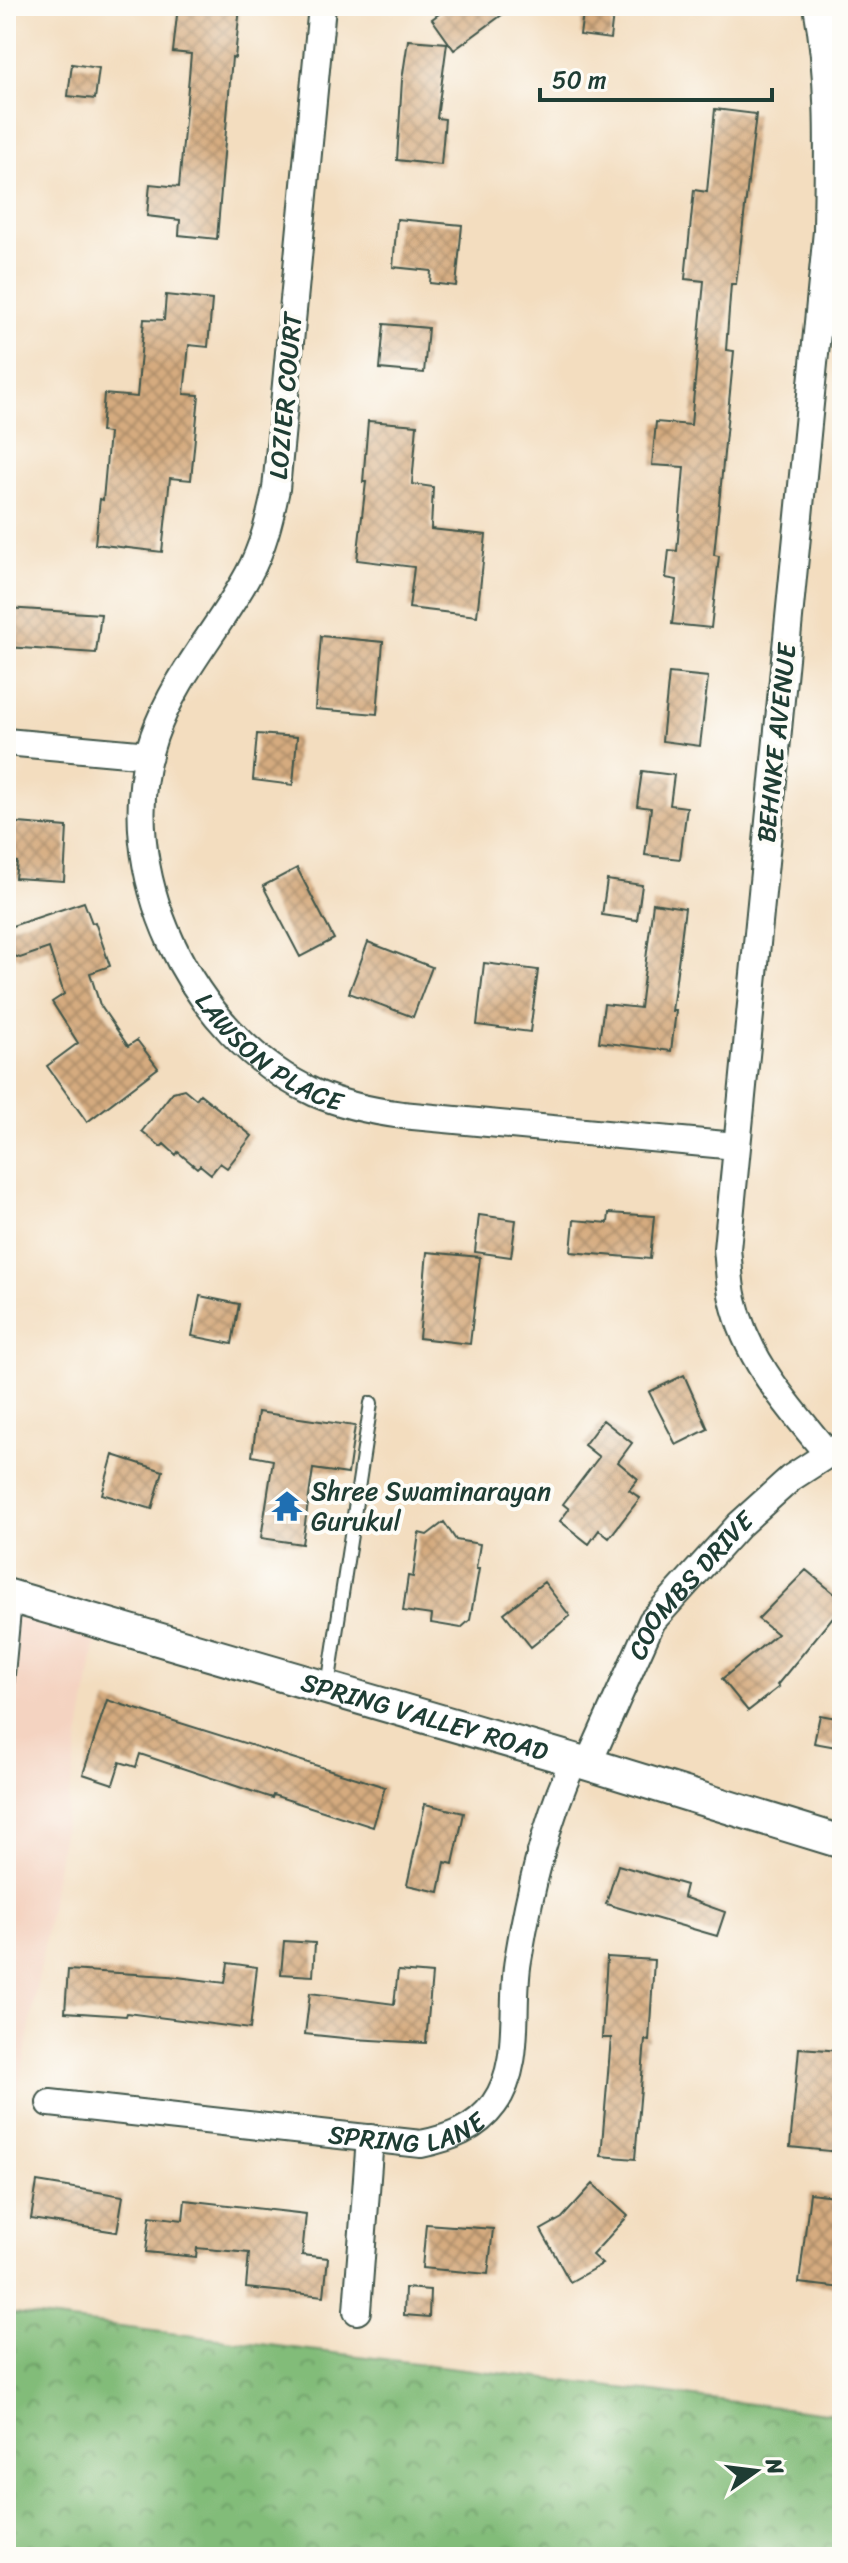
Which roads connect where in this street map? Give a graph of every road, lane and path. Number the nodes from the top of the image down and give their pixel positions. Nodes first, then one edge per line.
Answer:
1 (322, 6) edge
2 (817, 6) edge
3 (6, 742) edge
4 (149, 755) junction
5 (736, 1146) junction
6 (371, 1403) dead end
7 (835, 1449) edge
8 (11, 1597) edge
9 (328, 1689) junction
10 (6, 1695) edge
11 (581, 1762) junction
12 (842, 1842) edge
13 (50, 2103) dead end
14 (370, 2138) junction
15 (357, 2311) dead end

1 - 4 street, LOZIER COURT
2 - 5 street, BEHNKE AVENUE
3 - 4 street
4 - 5 street, LAWSON PLACE
5 - 7 street, BEHNKE AVENUE
6 - 9 lane
7 - 11 street, COOMBS DRIVE
8 - 9 street, SPRING VALLEY ROAD
8 - 10 lane
9 - 11 street, SPRING VALLEY ROAD
11 - 12 street, SPRING VALLEY ROAD
11 - 14 street, SPRING LANE
13 - 14 street, SPRING LANE
14 - 15 street

